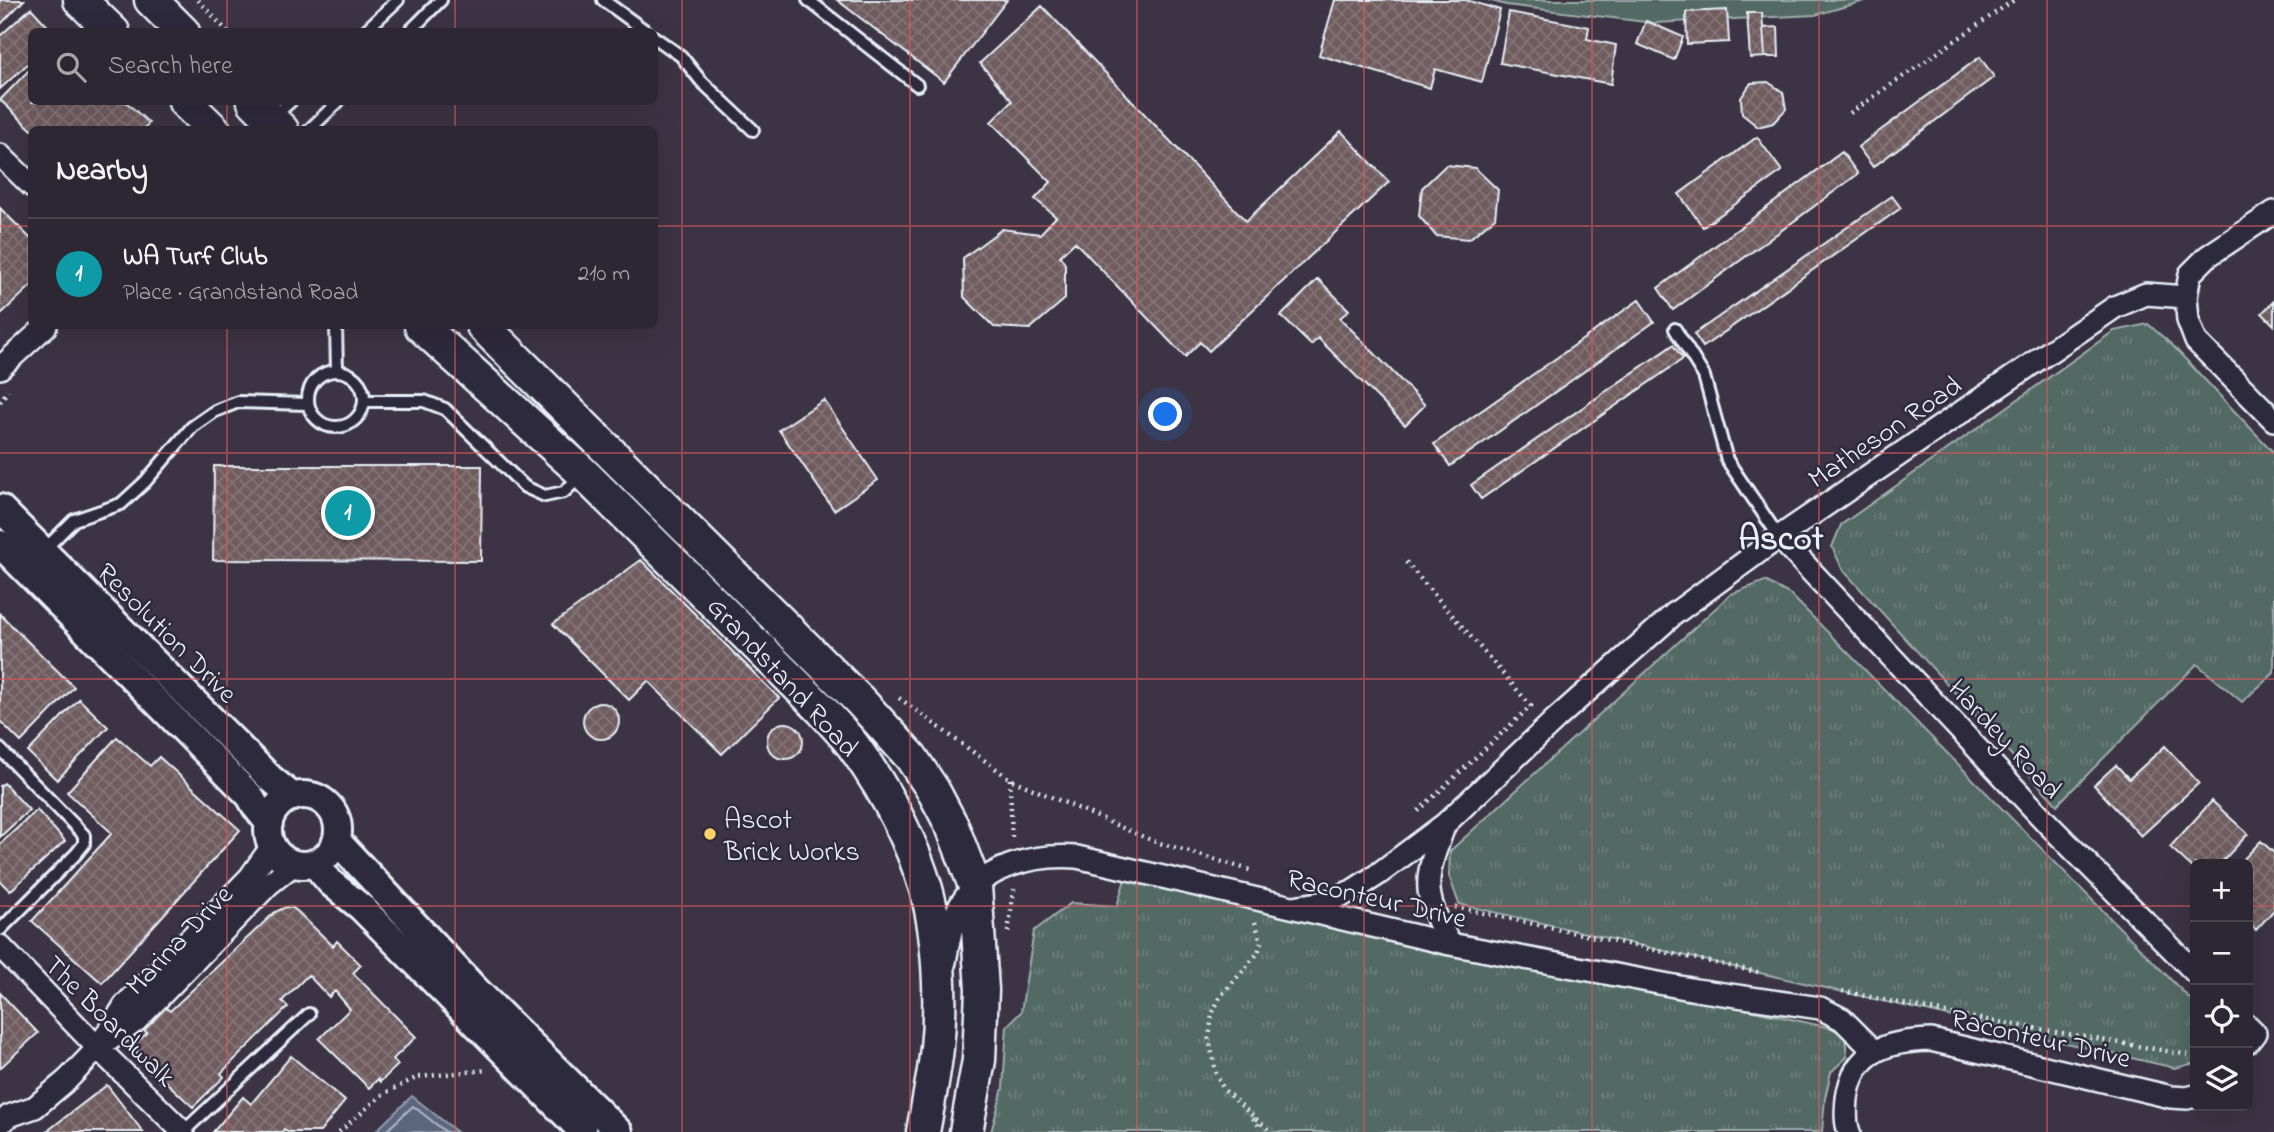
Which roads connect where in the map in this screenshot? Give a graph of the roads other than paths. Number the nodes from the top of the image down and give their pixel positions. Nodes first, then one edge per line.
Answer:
1 (80, 0) edge
2 (151, 0) edge
3 (398, 0) edge
4 (441, 0) edge
5 (603, 0) edge
6 (808, 0) edge
7 (109, 28) edge
8 (179, 28) edge
9 (368, 28) edge
10 (413, 28) edge
11 (642, 28) edge
12 (658, 40) edge
13 (917, 85) dead end
14 (188, 105) edge
15 (335, 105) edge
16 (210, 126) edge
17 (313, 126) edge
18 (753, 130) dead end
19 (1, 159) edge
20 (28, 183) edge
21 (2274, 212) edge
22 (2186, 297) junction
23 (43, 329) edge
24 (336, 329) edge
25 (424, 329) edge
26 (486, 329) edge
27 (1675, 329) dead end
28 (0, 368) edge
29 (337, 371) junction
30 (365, 401) junction
31 (307, 404) junction
32 (2274, 419) edge
33 (583, 473) junction
34 (0, 508) edge
35 (1779, 537) junction
36 (0, 544) edge
37 (34, 560) junction
38 (0, 749) edge
39 (293, 797) junction
40 (1445, 824) junction
41 (271, 834) junction
42 (337, 841) junction
43 (304, 863) junction
44 (975, 886) junction
45 (1293, 907) junction
46 (0, 930) edge
47 (1450, 944) junction
48 (0, 946) edge
49 (2190, 967) edge
50 (939, 995) junction
51 (309, 1014) dead end
52 (98, 1048) junction
53 (1874, 1051) junction
54 (2190, 1097) edge
55 (0, 1124) edge
56 (183, 1132) edge
57 (583, 1132) edge
58 (618, 1132) edge
59 (923, 1132) edge
60 (966, 1132) edge
61 (1849, 1132) edge

1 - 7 main road
2 - 8 main road
3 - 9 lane
4 - 10 lane
5 - 11 lane
6 - 13 lane
12 - 18 lane
14 - 16 main road
15 - 17 lane
19 - 20 street
21 - 22 street
22 - 32 street
22 - 35 street, Matheson Road
23 - 28 street
24 - 29 lane
25 - 33 main road, Grandstand Road
26 - 44 main road, Grandstand Road
27 - 35 lane
29 - 30 lane
29 - 31 lane
30 - 31 lane
30 - 33 lane
31 - 37 lane
33 - 50 main road, Grandstand Road
34 - 37 street, Resolution Drive
35 - 40 street, Matheson Road
35 - 49 street, Hardey Road
36 - 37 street, Resolution Drive
37 - 39 street, Resolution Drive
37 - 41 street, Resolution Drive
38 - 46 lane
39 - 41 street
39 - 42 street
40 - 45 street, Matheson Road
40 - 47 street, Matheson Road
41 - 43 street
41 - 52 street, Marina Drive
42 - 43 street
42 - 58 street
43 - 52 street, Marina Drive
43 - 57 street
44 - 45 street, Raconteur Drive
44 - 50 street, Raconteur Drive
44 - 60 main road, Grandstand Road
45 - 47 street, Raconteur Drive
47 - 53 street, Raconteur Drive
48 - 52 street, The Boardwalk
50 - 59 main road, Grandstand Road
51 - 56 lane
52 - 55 street, Marina Drive
52 - 56 street, The Boardwalk
53 - 54 street, Raconteur Drive
53 - 61 street

